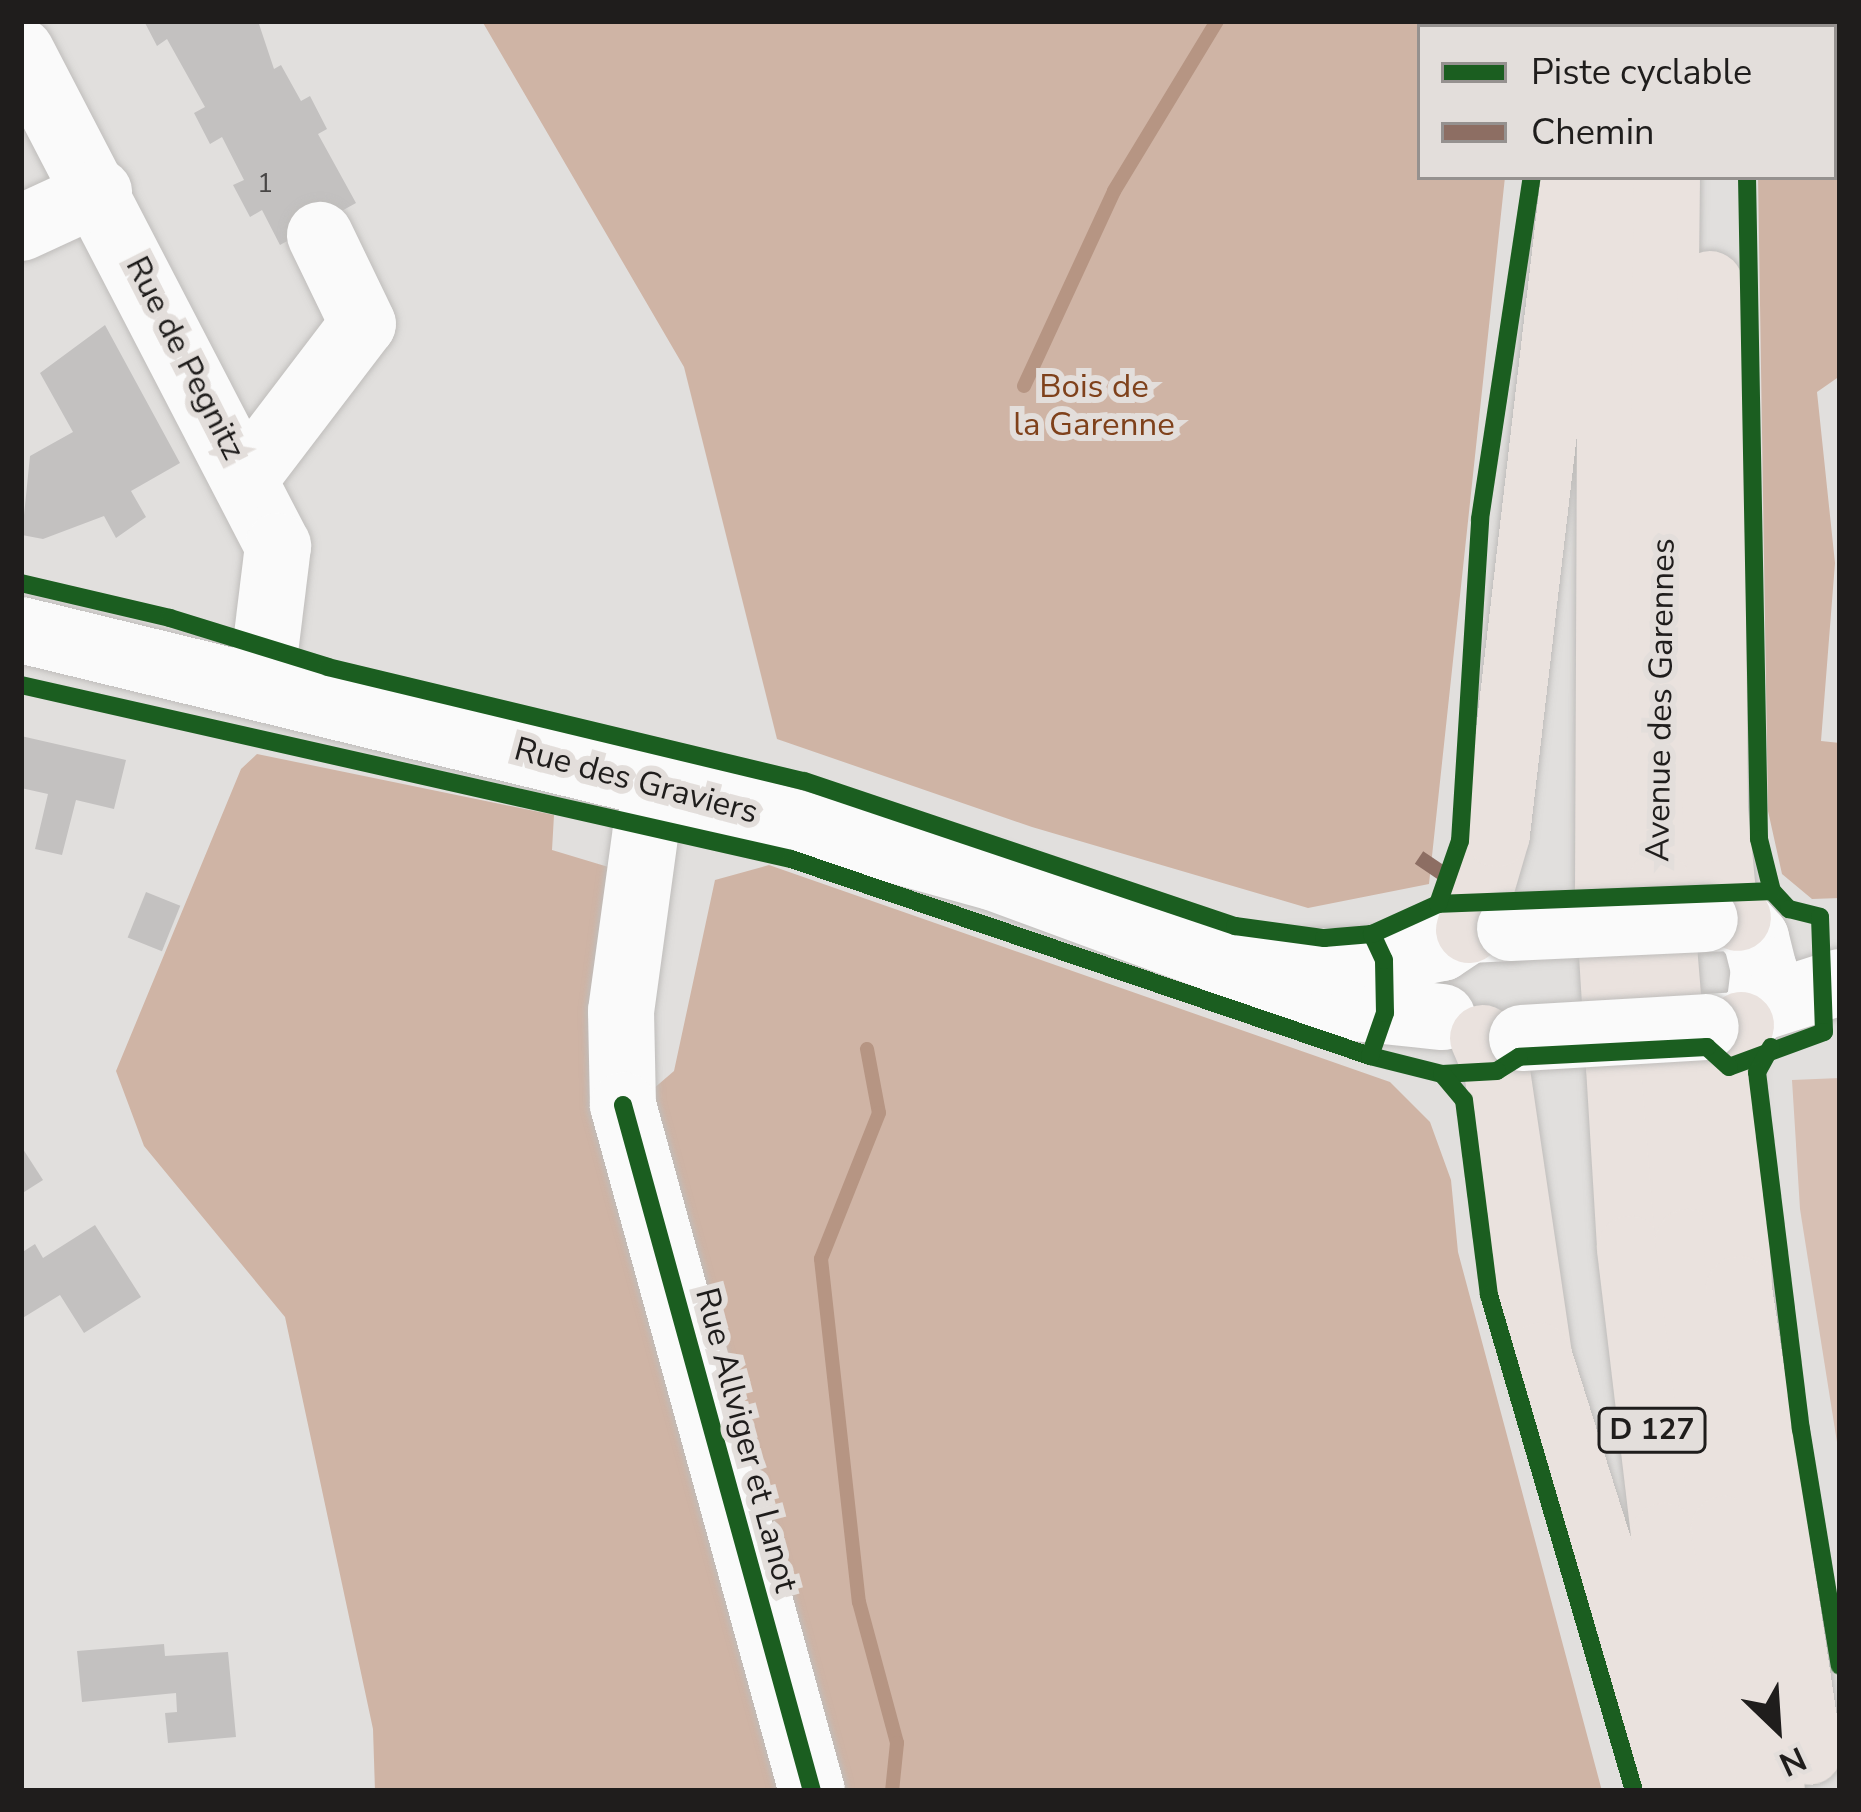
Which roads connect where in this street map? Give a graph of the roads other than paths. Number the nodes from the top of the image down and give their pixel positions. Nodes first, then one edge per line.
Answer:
1 (21, 51) edge
2 (1574, 180) edge
3 (1611, 180) edge
4 (1666, 180) edge
5 (1709, 180) edge
6 (99, 192) junction
7 (21, 227) edge
8 (320, 235) dead end
9 (247, 476) junction
10 (21, 630) edge
11 (260, 683) junction
12 (670, 788) junction
13 (1733, 925) junction
14 (1474, 935) junction
15 (1840, 949) edge
16 (1243, 964) junction
17 (1840, 982) edge
18 (1735, 1020) junction
19 (1482, 1031) junction
20 (812, 1791) edge
21 (1676, 1791) edge
22 (1712, 1791) edge
23 (1772, 1791) edge
24 (1815, 1791) edge

1 - 6 street, Rue de Pegnitz
2 - 14 main road
3 - 22 main road, Avenue des Garennes / D 127
4 - 23 main road, Avenue des Garennes / D 127
5 - 13 main road
6 - 7 street
6 - 9 street, Rue de Pegnitz
8 - 9 street
9 - 11 street, Rue de Pegnitz
10 - 11 street, Rue des Graviers
11 - 12 street, Rue des Graviers
12 - 16 street, Rue des Graviers
12 - 20 street, Rue Allviger et Lanot
13 - 14 street, Rue des Graviers, bridge
13 - 15 street, Rue des Graviers
13 - 18 street
14 - 16 street, Rue des Graviers
14 - 19 street
16 - 19 street, Rue des Graviers
17 - 18 street, Rue des Graviers
18 - 19 street, Rue des Graviers, bridge
18 - 24 main road
19 - 21 main road

